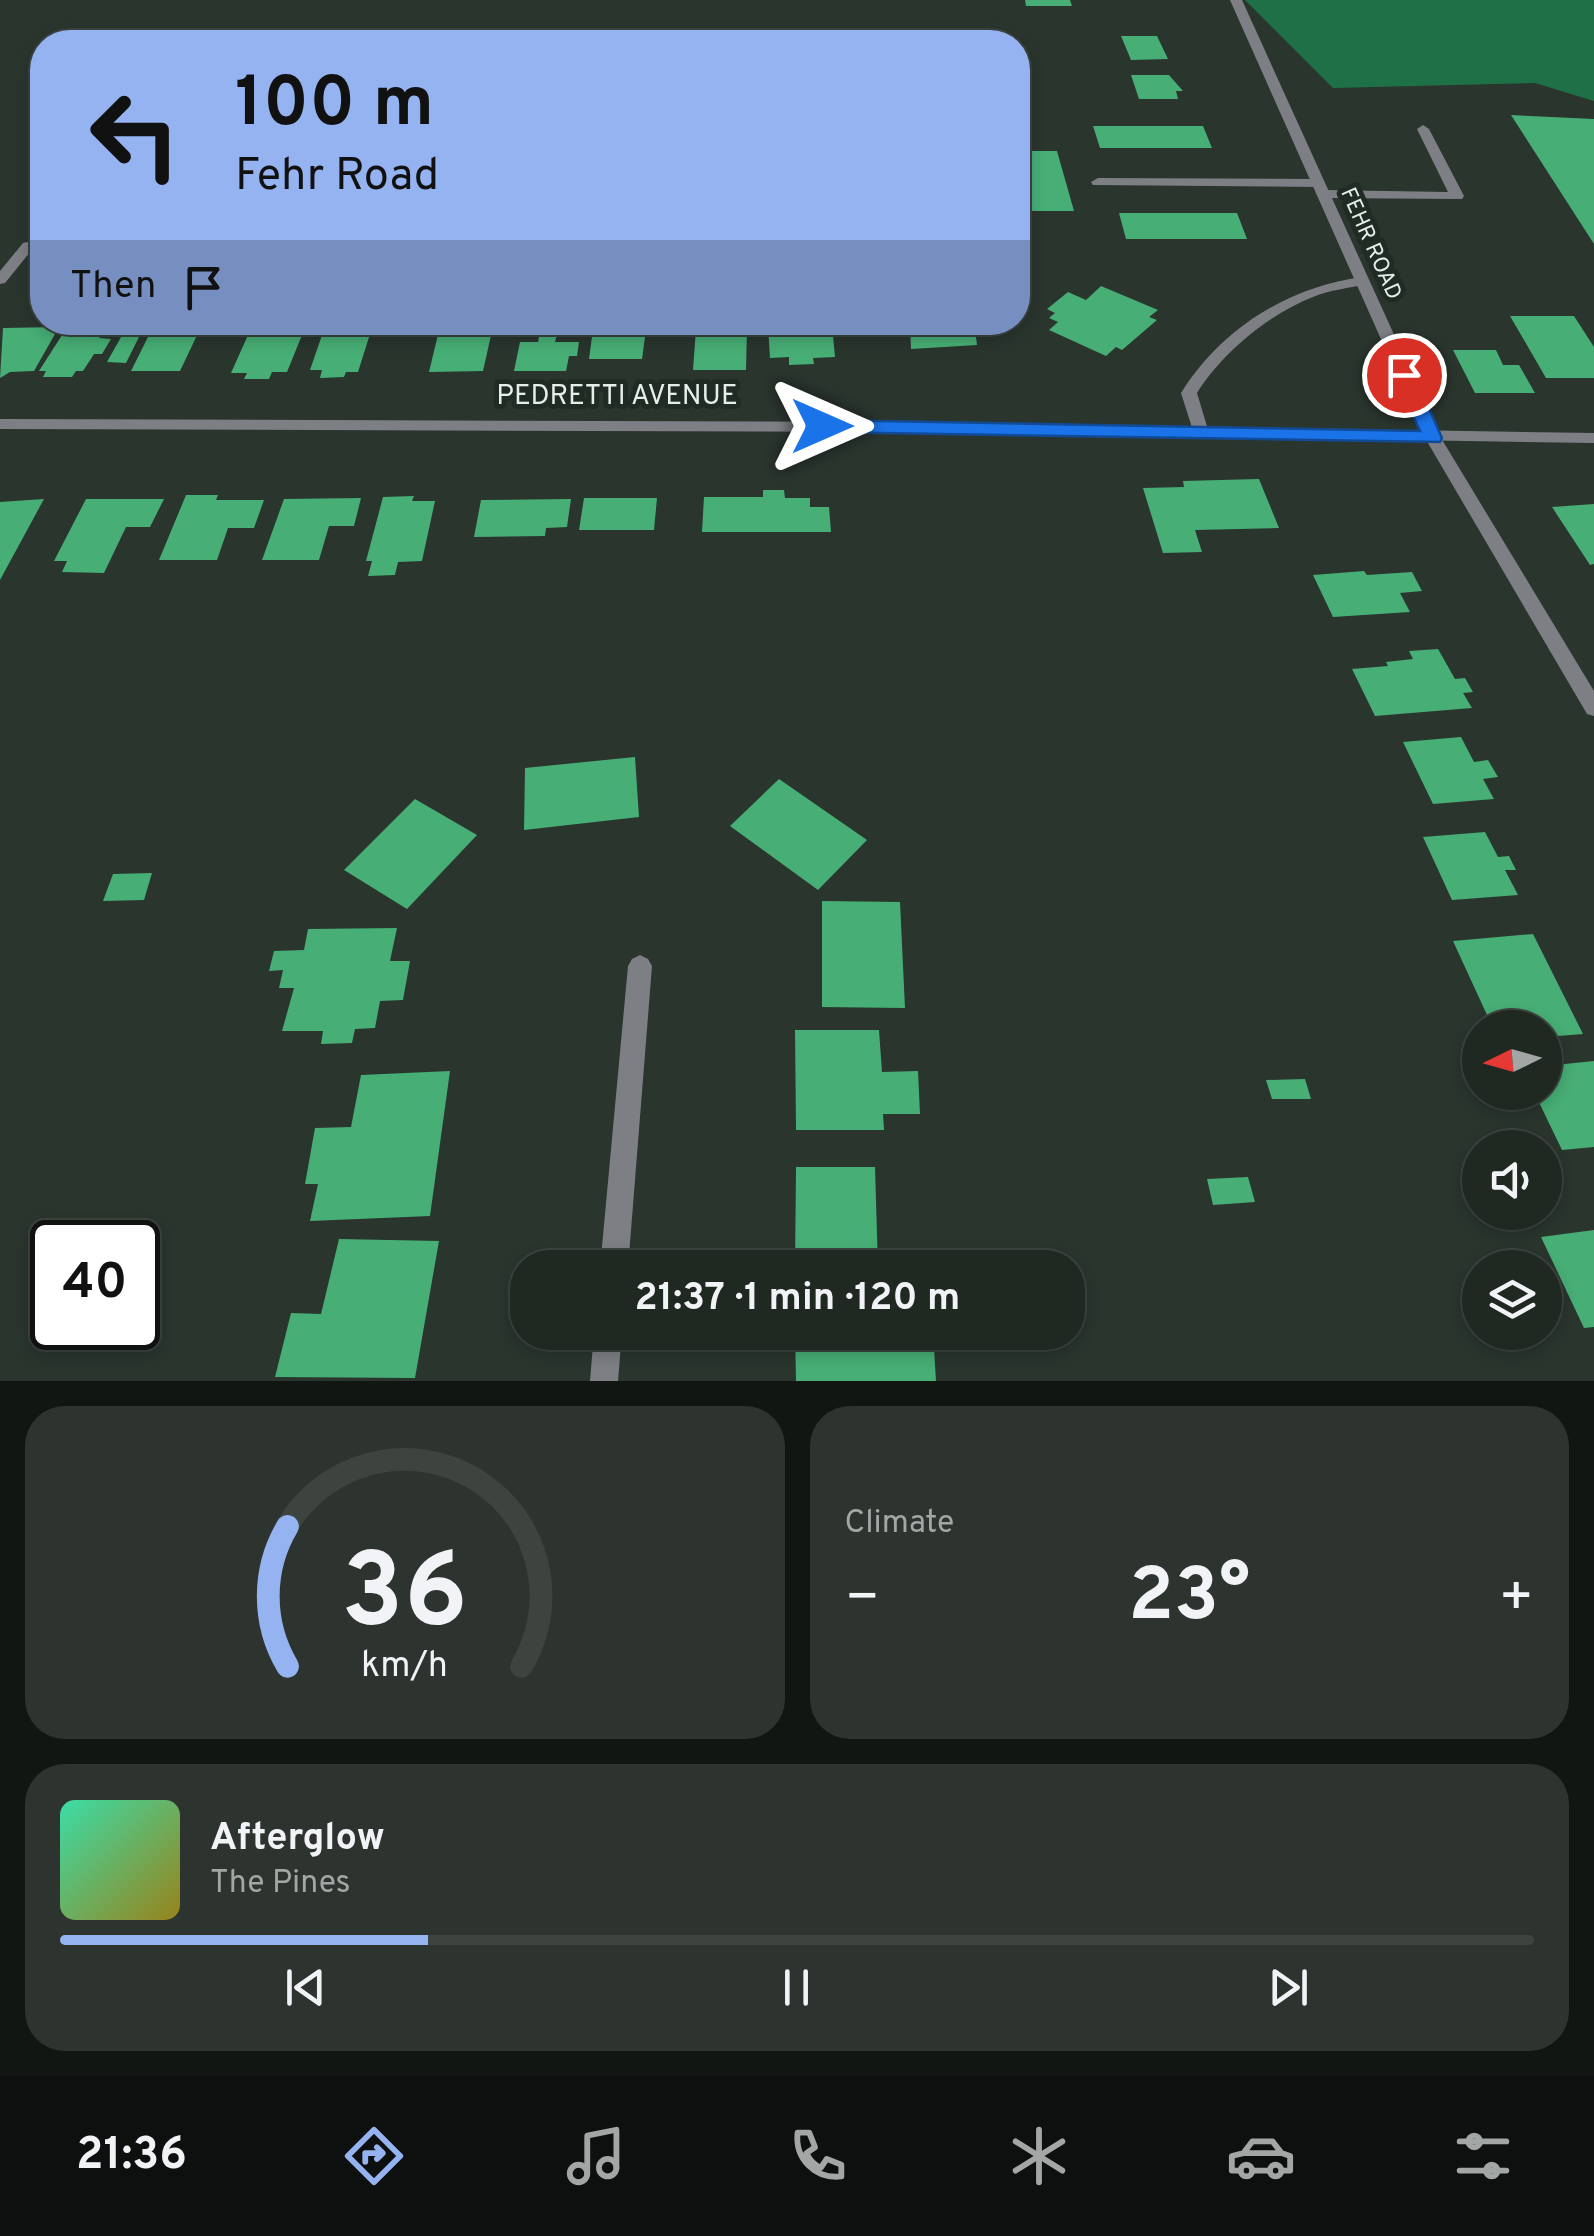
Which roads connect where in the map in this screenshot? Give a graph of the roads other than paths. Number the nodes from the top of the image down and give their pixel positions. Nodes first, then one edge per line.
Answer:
1 (1236, 0) edge
2 (1423, 129) dead end
3 (1098, 182) dead end
4 (1321, 188) junction
5 (28, 246) dead end
6 (0, 280) edge
7 (1362, 281) junction
8 (0, 424) edge
9 (1201, 433) junction
10 (1433, 438) junction
11 (1594, 438) edge
12 (1594, 708) edge
13 (640, 966) dead end
14 (616, 1250) edge
15 (607, 1350) edge
16 (604, 1381) edge

1 - 4 street, FEHR ROAD
2 - 4 street
3 - 4 street
4 - 7 street, FEHR ROAD
5 - 6 street
7 - 9 street
7 - 10 street, FEHR ROAD
8 - 9 street, PEDRETTI AVENUE
9 - 10 street, PEDRETTI AVENUE
10 - 11 street, PEDRETTI AVENUE
10 - 12 street, FEHR ROAD
13 - 14 street
15 - 16 street

